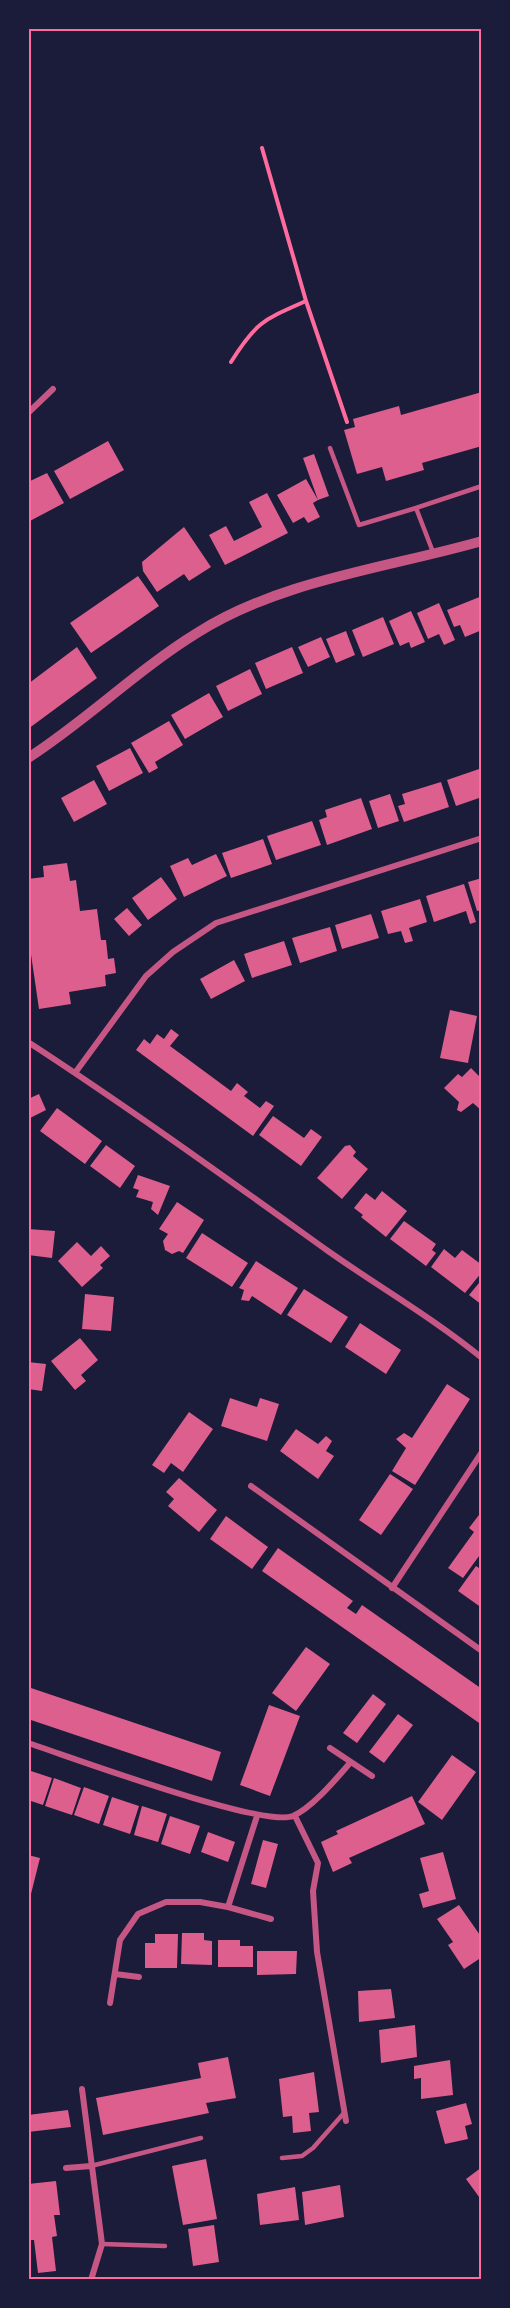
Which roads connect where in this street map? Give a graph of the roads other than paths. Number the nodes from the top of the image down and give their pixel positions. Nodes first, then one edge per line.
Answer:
1 (53, 389) dead end
2 (28, 413) edge
3 (330, 448) dead end
4 (482, 486) edge
5 (416, 508) junction
6 (482, 541) edge
7 (434, 554) junction
8 (28, 758) edge
9 (482, 837) edge
10 (28, 1042) edge
11 (75, 1072) junction
12 (482, 1358) edge
13 (482, 1452) edge
14 (251, 1486) dead end
15 (392, 1588) junction
16 (482, 1651) edge
17 (28, 1743) edge
18 (330, 1748) dead end
19 (350, 1763) junction
20 (372, 1776) dead end
21 (257, 1816) junction
22 (295, 1816) junction
23 (228, 1907) junction
24 (271, 1919) dead end
25 (115, 1974) junction
26 (140, 1977) dead end
27 (110, 2002) dead end
28 (82, 2089) dead end
29 (344, 2113) junction
30 (346, 2121) dead end
31 (201, 2138) dead end
32 (282, 2158) dead end
33 (91, 2166) junction
34 (66, 2168) dead end
35 (102, 2244) junction
36 (165, 2246) dead end
37 (92, 2280) edge

1 - 2 street
3 - 5 lane
4 - 5 lane
5 - 7 lane
6 - 7 street
7 - 8 street
9 - 11 street
10 - 11 street
11 - 12 street
13 - 15 street
14 - 15 street
15 - 16 street
17 - 21 street
18 - 19 street
19 - 20 street
19 - 22 street
21 - 22 street
21 - 23 street
22 - 29 street
23 - 24 street
23 - 25 street
25 - 26 street
25 - 27 street
28 - 33 street
29 - 30 street
29 - 32 lane
31 - 33 lane
33 - 34 street
33 - 35 street
35 - 36 lane
35 - 37 street

